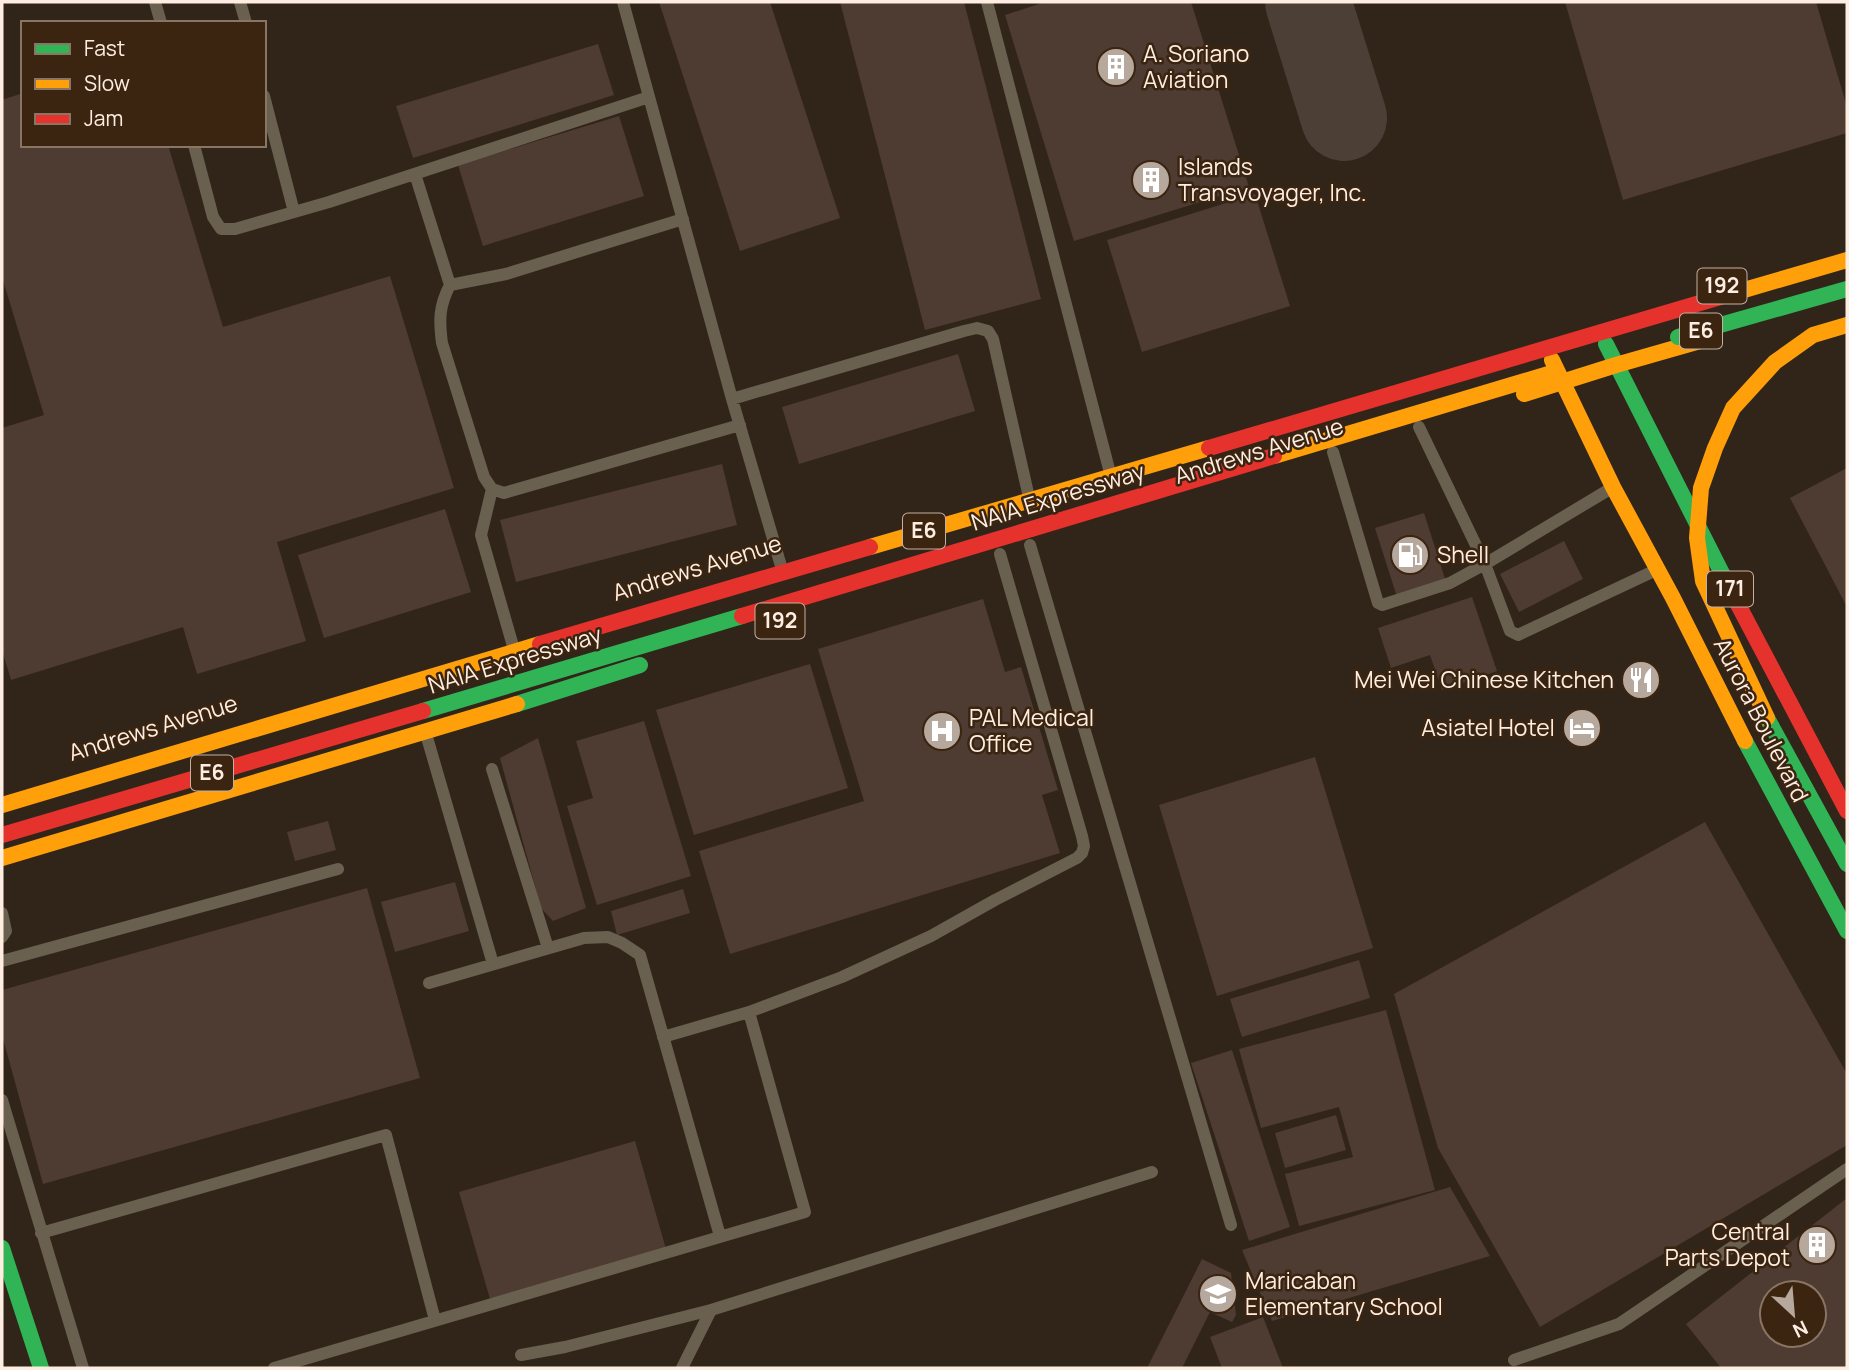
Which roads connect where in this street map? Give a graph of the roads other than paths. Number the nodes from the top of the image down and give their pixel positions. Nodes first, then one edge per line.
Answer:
1 (155, 2) edge
2 (240, 2) edge
3 (623, 2) edge
4 (988, 2) edge
5 (160, 21) edge
6 (245, 21) edge
7 (649, 97) junction
8 (266, 104) edge
9 (195, 147) edge
10 (415, 174) junction
11 (294, 212) junction
12 (684, 219) junction
13 (1847, 249) edge
14 (1847, 260) edge
15 (450, 285) junction
16 (1847, 289) edge
17 (1847, 299) edge
18 (1596, 323) junction
19 (1847, 325) edge
20 (1543, 339) junction
21 (1616, 365) junction
22 (1562, 382) junction
23 (732, 399) junction
24 (740, 425) junction
25 (1419, 427) junction
26 (1333, 452) junction
27 (1109, 469) junction
28 (1614, 487) junction
29 (492, 489) junction
30 (1028, 493) junction
31 (1030, 545) junction
32 (1000, 554) junction
33 (1485, 565) junction
34 (781, 566) junction
35 (1658, 569) junction
36 (786, 619) dead end
37 (513, 646) junction
38 (656, 660) dead end
39 (222, 730) junction
40 (425, 730) junction
41 (492, 769) dead end
42 (237, 786) junction
43 (2, 797) edge
44 (2, 805) edge
45 (1847, 811) edge
46 (2, 835) edge
47 (2, 858) edge
48 (1847, 864) edge
49 (338, 869) dead end
50 (2, 913) edge
51 (1847, 932) edge
52 (2, 937) edge
53 (548, 948) junction
54 (2, 961) edge
55 (493, 964) junction
56 (429, 983) dead end
57 (749, 1012) junction
58 (663, 1037) junction
59 (2, 1100) edge
60 (1847, 1169) edge
61 (1152, 1172) dead end
62 (1231, 1225) dead end
63 (41, 1233) junction
64 (720, 1236) junction
65 (2, 1248) edge
66 (711, 1310) junction
67 (435, 1320) junction
68 (521, 1355) dead end
69 (1514, 1360) dead end
70 (41, 1368) edge
71 (82, 1368) edge
72 (274, 1368) edge
73 (682, 1368) edge

1 - 5 lane
2 - 6 lane
3 - 7 lane
4 - 27 lane
7 - 10 lane
7 - 12 lane
8 - 11 lane
9 - 11 lane
10 - 11 lane
10 - 15 lane
12 - 15 lane
12 - 23 lane
13 - 18 main road, Andrews Avenue / 192
14 - 44 main road, NAIA Expressway / E6, bridge
15 - 29 lane
16 - 46 main road, NAIA Expressway / E6, bridge
17 - 21 main road, Andrews Avenue / 192
18 - 20 main road, Andrews Avenue / 192
18 - 21 main road, Aurora Boulevard / 171
19 - 48 main road, bridge
20 - 22 main road, Aurora Boulevard / 171
20 - 27 main road, Andrews Avenue / 192
21 - 22 main road, Andrews Avenue / 192
21 - 45 main road, Aurora Boulevard / 171
22 - 25 main road, Andrews Avenue / 192
22 - 28 main road, Aurora Boulevard / 171
23 - 24 lane
23 - 30 lane
24 - 29 lane
24 - 34 lane
25 - 26 main road, Andrews Avenue / 192
25 - 33 lane
26 - 31 main road, Andrews Avenue / 192
26 - 33 lane
27 - 30 main road, Andrews Avenue / 192
28 - 33 lane
28 - 35 main road, Aurora Boulevard / 171
29 - 37 lane
30 - 34 main road, Andrews Avenue / 192
31 - 32 main road, Andrews Avenue / 192
31 - 62 lane
32 - 36 main road, Andrews Avenue / 192
32 - 57 lane
33 - 35 lane
34 - 37 main road, Andrews Avenue / 192
35 - 51 main road, Aurora Boulevard / 171
37 - 39 main road, Andrews Avenue / 192
38 - 40 main road
39 - 42 main road
39 - 43 main road, Andrews Avenue / 192
40 - 42 main road
40 - 55 lane
41 - 53 lane
42 - 47 main road
49 - 54 lane
50 - 52 lane
53 - 55 lane
53 - 58 lane
55 - 56 lane
57 - 58 lane
57 - 64 lane
58 - 64 lane
59 - 63 lane
60 - 69 lane
61 - 66 lane
63 - 67 lane
63 - 71 lane
64 - 67 lane
65 - 70 main road
66 - 68 lane
66 - 73 lane
67 - 72 lane

